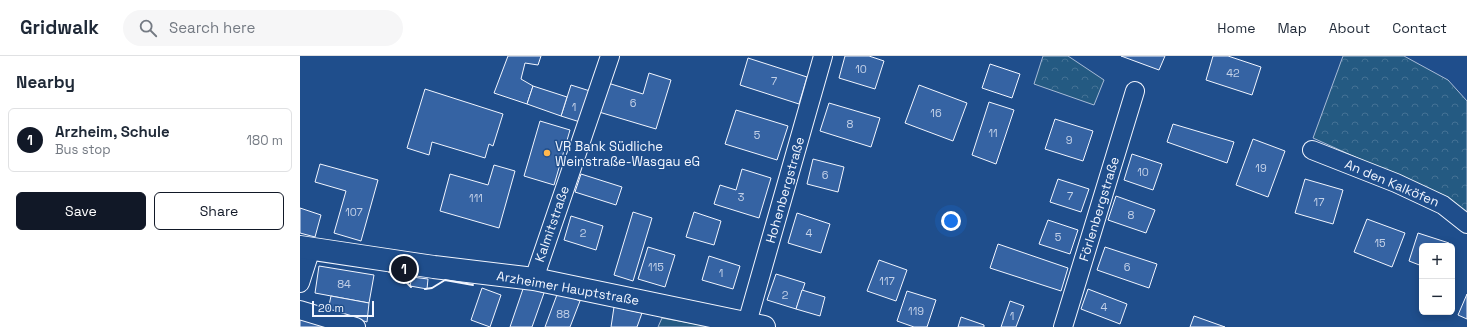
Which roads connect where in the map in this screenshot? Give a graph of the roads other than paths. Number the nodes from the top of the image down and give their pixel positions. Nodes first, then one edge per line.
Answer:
1 (610, 56) edge
2 (823, 56) edge
3 (1135, 91) dead end
4 (1312, 150) dead end
5 (1467, 224) edge
6 (306, 248) edge
7 (534, 279) junction
8 (300, 283) edge
9 (300, 310) edge
10 (756, 325) edge
11 (356, 327) edge
12 (1063, 327) edge

1 - 7 street, Kalmitstraße
2 - 10 street, Hohenbergstraße
3 - 12 street, Förlenbergstraße
4 - 5 street, An den Kalköfen
6 - 7 street, Arzheimer Hauptstraße
6 - 8 street
7 - 10 street, Arzheimer Hauptstraße
9 - 11 street

